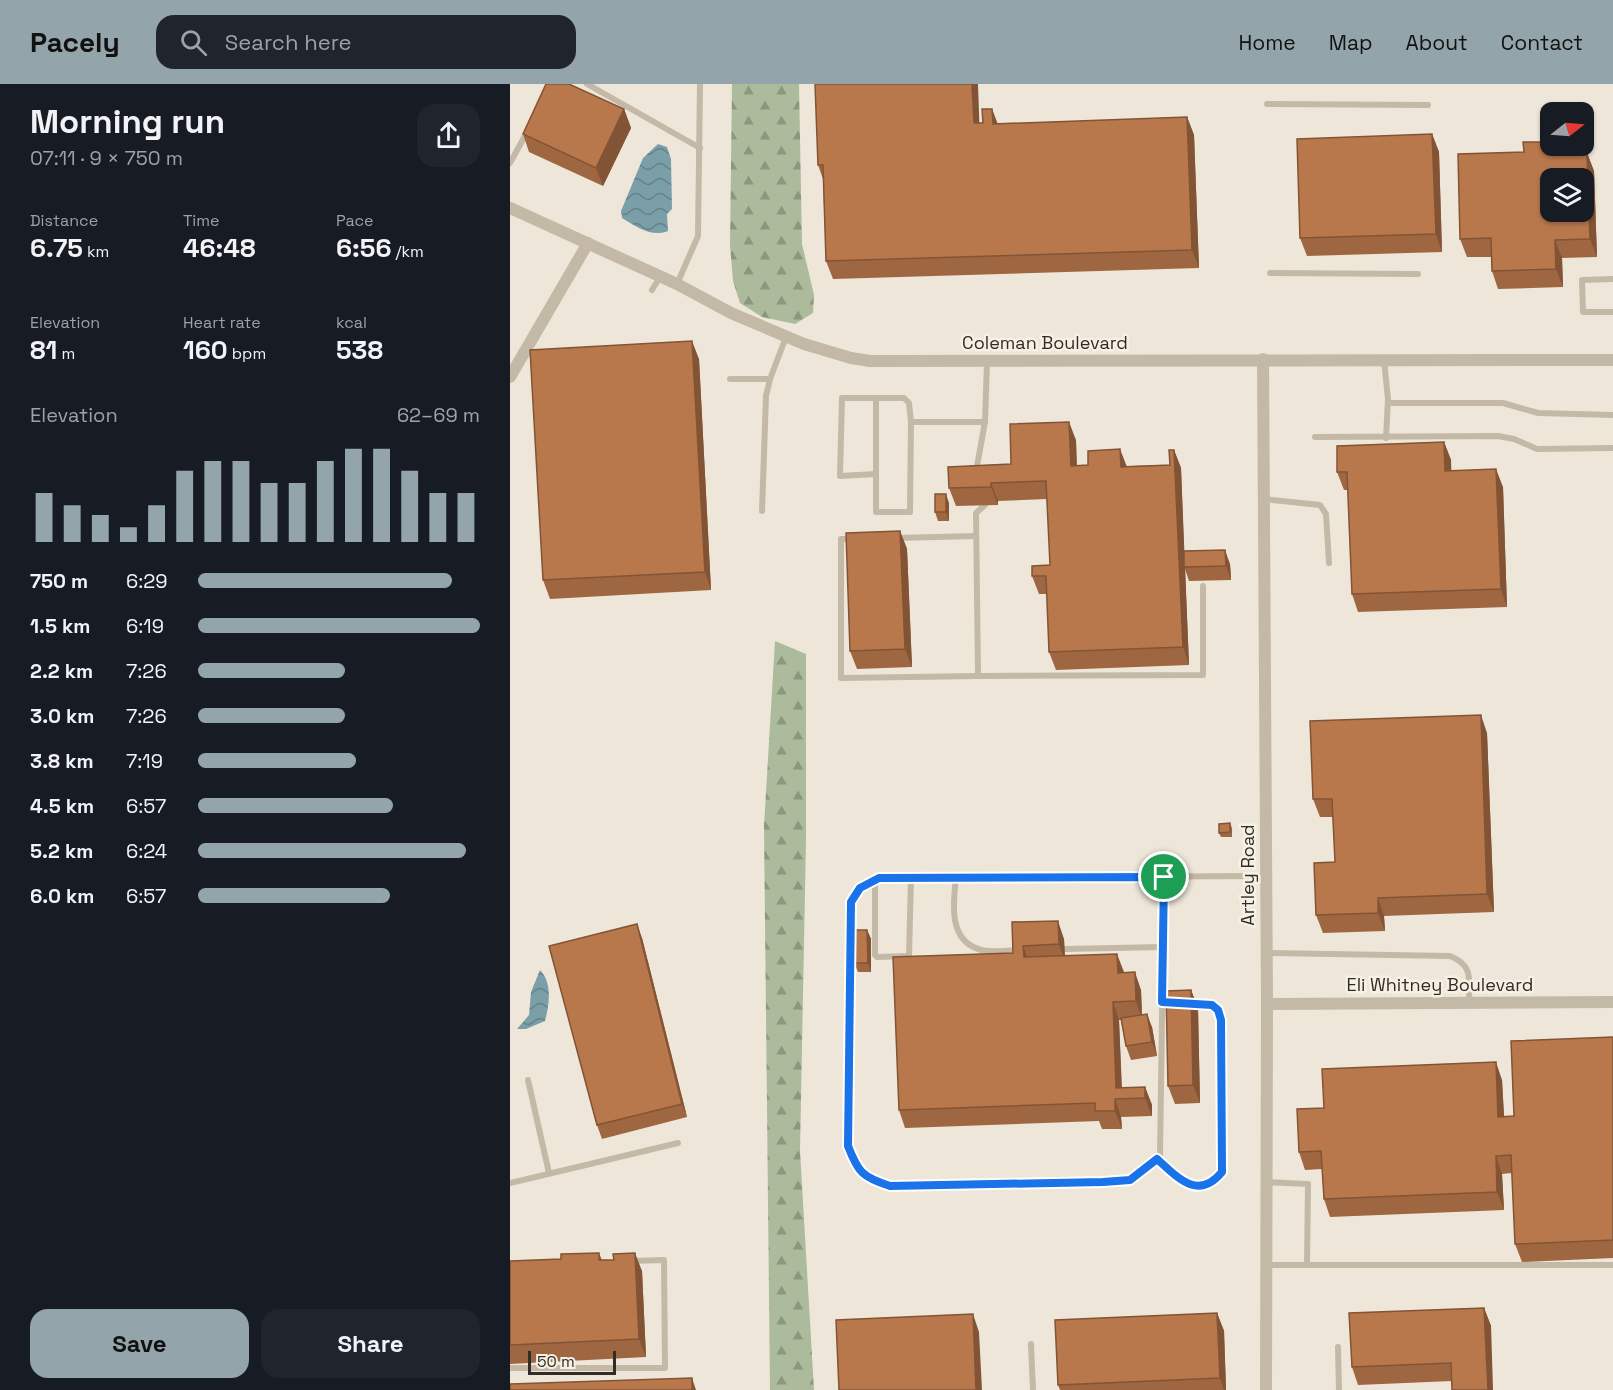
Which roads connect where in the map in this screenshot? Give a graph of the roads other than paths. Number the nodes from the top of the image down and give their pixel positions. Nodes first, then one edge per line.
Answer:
1 (587, 84) edge
2 (700, 84) edge
3 (1267, 104) dead end
4 (1428, 105) dead end
5 (531, 124) edge
6 (700, 148) junction
7 (510, 163) edge
8 (510, 208) edge
9 (588, 243) junction
10 (1269, 273) dead end
11 (1418, 274) dead end
12 (660, 276) junction
13 (1613, 279) edge
14 (677, 284) junction
15 (652, 290) dead end
16 (1613, 312) edge
17 (786, 336) junction
18 (1263, 360) junction
19 (1384, 360) junction
20 (1613, 360) edge
21 (987, 362) junction
22 (510, 377) edge
23 (729, 379) dead end
24 (770, 379) junction
25 (876, 398) junction
26 (1388, 403) junction
27 (1613, 415) edge
28 (911, 422) junction
29 (985, 422) junction
30 (1315, 437) dead end
31 (1386, 438) junction
32 (1613, 448) edge
33 (977, 466) junction
34 (876, 474) junction
35 (973, 474) edge
36 (984, 483) edge
37 (1264, 499) junction
38 (985, 505) dead end
39 (967, 506) dead end
40 (976, 509) junction
41 (762, 511) dead end
42 (976, 536) junction
43 (884, 538) edge
44 (863, 539) edge
45 (1329, 563) dead end
46 (1203, 586) dead end
47 (978, 676) junction
48 (1266, 876) junction
49 (1164, 877) junction
50 (911, 878) junction
51 (956, 878) junction
52 (875, 880) junction
53 (1163, 947) junction
54 (1065, 949) dead end
55 (1019, 950) edge
56 (1267, 953) junction
57 (1162, 1002) junction
58 (1613, 1002) edge
59 (1172, 1003) edge
60 (1182, 1003) edge
61 (1470, 1003) junction
62 (1267, 1004) junction
63 (528, 1080) dead end
64 (678, 1143) dead end
65 (1157, 1159) junction
66 (549, 1173) junction
67 (1266, 1182) junction
68 (510, 1183) edge
69 (629, 1261) edge
70 (1266, 1265) junction
71 (1307, 1265) junction
72 (1613, 1265) edge
73 (1031, 1344) dead end
74 (1338, 1347) dead end
75 (510, 1368) edge
76 (1033, 1390) edge
77 (1266, 1390) edge
78 (1339, 1390) edge

1 - 6 lane
2 - 6 lane
3 - 4 lane
5 - 7 lane
6 - 14 lane
8 - 9 street, Coleman Boulevard
9 - 12 street, Coleman Boulevard
9 - 22 street
10 - 11 lane
12 - 14 street, Coleman Boulevard
12 - 15 lane
13 - 16 lane
14 - 17 street, Coleman Boulevard
17 - 21 street, Coleman Boulevard
17 - 24 lane
18 - 19 street, Coleman Boulevard
18 - 21 street, Coleman Boulevard
18 - 37 street, Artley Road
19 - 20 street, Coleman Boulevard
19 - 26 lane
21 - 29 lane
23 - 24 lane
24 - 41 lane
25 - 28 lane
25 - 34 lane
25 - 34 lane
26 - 27 lane
26 - 31 lane
28 - 29 lane
28 - 34 lane
29 - 33 lane
30 - 31 lane
31 - 32 lane
33 - 35 lane
33 - 36 lane
37 - 45 lane
37 - 48 street, Artley Road
38 - 40 lane
39 - 40 lane
40 - 42 lane
42 - 43 lane
42 - 47 lane
44 - 47 lane
46 - 47 lane
48 - 49 lane
48 - 56 street, Artley Road
49 - 51 lane
49 - 53 lane
50 - 51 lane
50 - 52 lane
50 - 52 lane
51 - 55 lane
52 - 65 lane
53 - 54 lane
53 - 57 lane
56 - 61 lane
56 - 62 street, Artley Road
57 - 59 lane
57 - 65 lane
58 - 61 street, Eli Whitney Boulevard
60 - 65 lane
61 - 62 street, Eli Whitney Boulevard
62 - 67 street, Artley Road
63 - 66 lane
64 - 66 lane
66 - 68 lane
67 - 70 street, Artley Road
67 - 71 lane
69 - 75 lane
70 - 71 lane
70 - 77 street, Artley Road
71 - 72 lane
73 - 76 lane
74 - 78 lane

